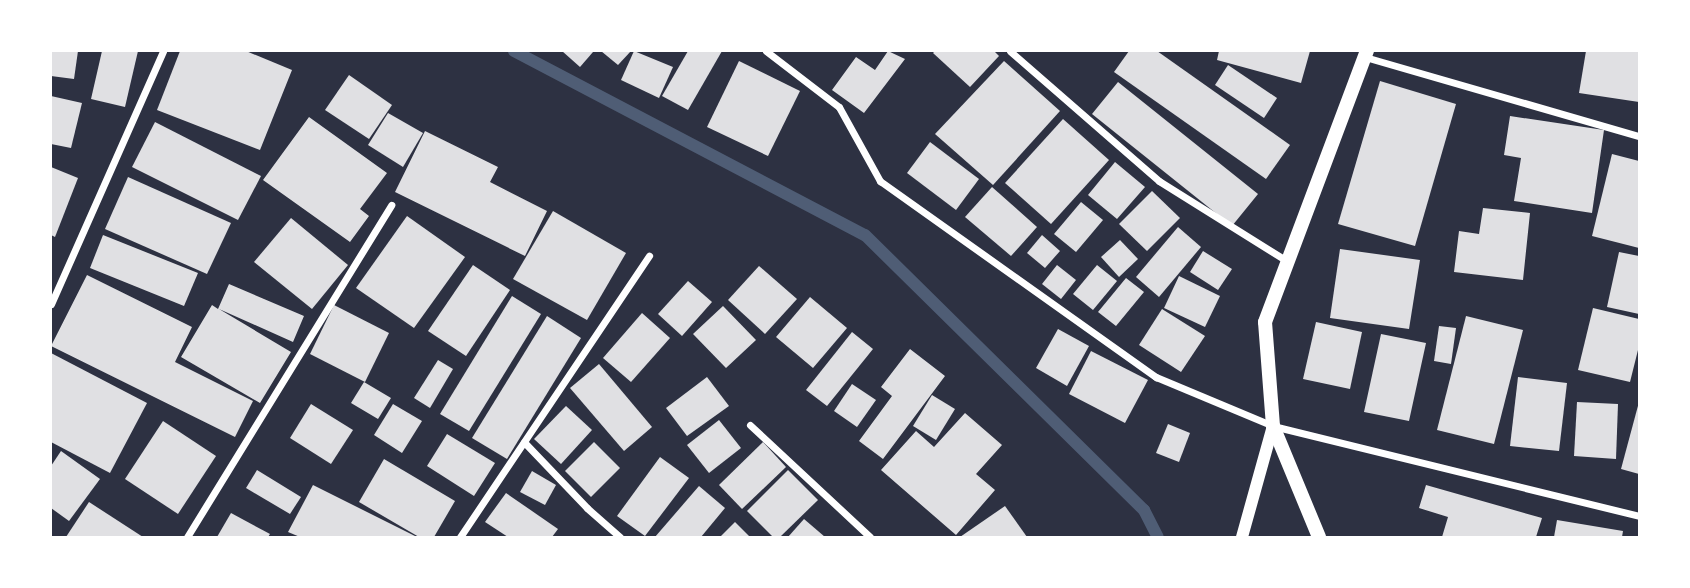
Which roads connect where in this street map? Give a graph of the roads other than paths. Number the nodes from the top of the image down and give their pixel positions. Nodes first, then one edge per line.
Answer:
1 (163, 51) edge
2 (766, 51) edge
3 (1010, 51) edge
4 (1366, 54) edge
5 (1639, 136) edge
6 (391, 205) dead end
7 (649, 256) dead end
8 (1288, 261) junction
9 (51, 304) edge
10 (750, 425) dead end
11 (1273, 426) junction
12 (524, 442) junction
13 (1639, 516) edge
14 (187, 537) edge
15 (460, 537) edge
16 (620, 537) edge
17 (870, 537) edge
18 (1242, 537) edge
19 (1319, 537) edge

1 - 9 street
2 - 11 street
3 - 8 street
4 - 5 street
4 - 8 main road
6 - 14 street
7 - 12 street
8 - 11 main road
10 - 17 street
11 - 13 street
11 - 18 street
11 - 19 main road
12 - 15 street
12 - 16 street

